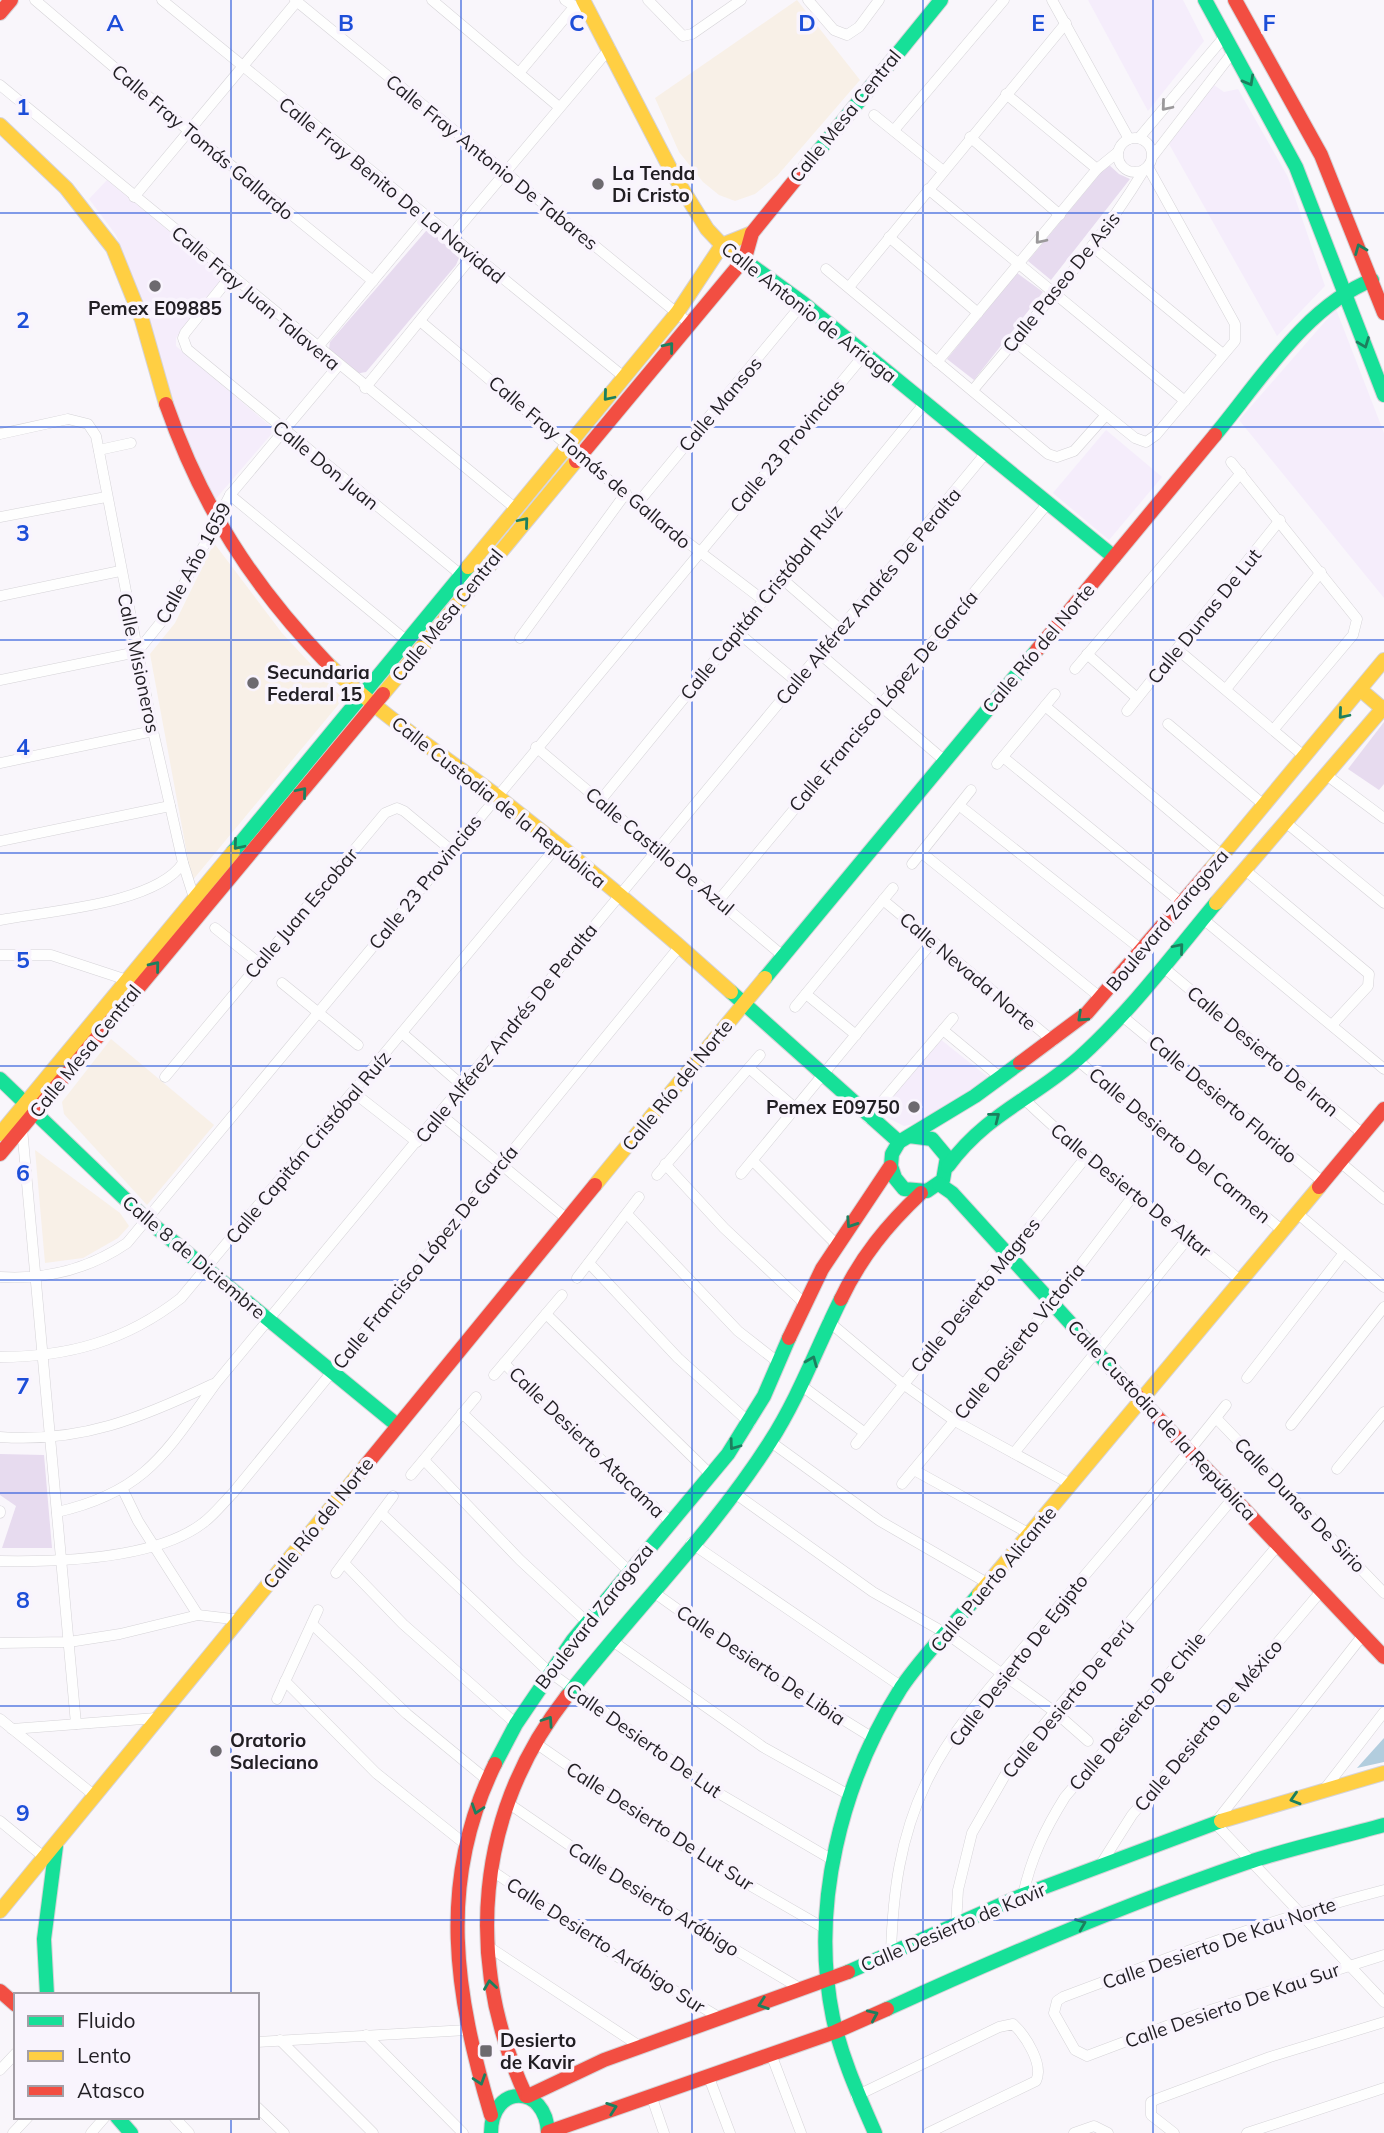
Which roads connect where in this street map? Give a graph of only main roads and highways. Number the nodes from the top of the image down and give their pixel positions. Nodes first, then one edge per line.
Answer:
1 (11, 0) edge
2 (941, 0) edge
3 (1205, 0) edge
4 (1235, 0) edge
5 (574, 2) edge
6 (0, 13) edge
7 (0, 125) edge
8 (752, 233) junction
9 (722, 244) junction
10 (745, 258) junction
11 (1372, 280) junction
12 (1343, 290) junction
13 (1384, 313) edge
14 (1384, 396) edge
15 (1114, 557) junction
16 (466, 579) junction
17 (1384, 660) edge
18 (1362, 691) junction
19 (369, 700) junction
20 (1383, 708) edge
21 (197, 905) junction
22 (744, 1003) junction
23 (0, 1079) edge
24 (29, 1109) junction
25 (1382, 1115) edge
26 (0, 1134) edge
27 (904, 1139) junction
28 (0, 1154) edge
29 (948, 1166) junction
30 (890, 1167) junction
31 (939, 1184) junction
32 (921, 1192) junction
33 (1143, 1398) junction
34 (397, 1425) junction
35 (1384, 1657) edge
36 (1384, 1773) edge
37 (1384, 1825) edge
38 (57, 1844) junction
39 (0, 1911) edge
40 (826, 1982) junction
41 (0, 1991) edge
42 (47, 1993) edge
43 (14, 2004) edge
44 (835, 2032) junction
45 (527, 2096) junction
46 (491, 2115) junction
47 (119, 2119) edge
48 (131, 2133) edge
49 (491, 2133) edge
50 (548, 2133) edge
51 (875, 2133) edge

1 - 6 main road
2 - 8 main road, Calle Mesa Central
3 -> 12 main road
11 -> 4 main road
5 - 9 main road, Calle Antonio de Arriaga
7 - 19 main road, Calle Custodia de la República
8 - 9 main road
8 - 10 main road, Calle Mesa Central
9 - 10 main road, Calle Antonio de Arriaga
9 -> 16 main road, Calle Mesa Central
10 - 15 main road, Calle Antonio de Arriaga
16 -> 10 main road, Calle Mesa Central
11 - 12 main road, Calle Río del Norte
11 - 13 main road
12 -> 14 main road
12 - 15 main road, Calle Río del Norte
15 - 22 main road, Calle Río del Norte
16 - 19 main road, Calle Mesa Central
16 - 19 main road, Calle Mesa Central
17 - 18 main road, Boulevard Zaragoza
18 - 20 main road
18 -> 27 main road, Boulevard Zaragoza
19 - 21 main road, Calle Mesa Central
19 - 22 main road, Calle Custodia de la República
29 -> 20 main road, Boulevard Zaragoza
24 -> 21 main road, Calle Mesa Central
21 - 24 main road, Calle Mesa Central
22 - 27 main road, Calle Custodia de la República
22 - 34 main road, Calle Río del Norte
23 - 24 main road, Calle 8 de Diciembre
24 - 26 main road, Calle Mesa Central
24 - 28 main road, Calle Mesa Central
24 - 34 main road, Calle 8 de Diciembre
25 - 33 main road, Calle Puerto Alicante
27 - 29 main road
27 - 30 main road
29 - 31 main road
30 - 32 main road
30 -> 46 main road, Boulevard Zaragoza
31 - 32 main road
31 - 33 main road, Calle Custodia de la República
45 -> 32 main road, Boulevard Zaragoza
33 - 35 main road, Calle Custodia de la República
33 - 40 main road, Calle Puerto Alicante
34 - 38 main road, Calle Río del Norte
36 -> 40 main road, Calle Desierto de Kavir
44 -> 37 main road
38 - 39 main road, Calle Río del Norte
38 - 42 main road
40 - 44 main road, Calle Puerto Alicante
40 -> 45 main road, Calle Desierto de Kavir
41 - 43 main road
50 -> 44 main road
44 - 51 main road, Calle Puerto Alicante
45 - 46 main road, Calle Desierto de Kavir
45 - 50 main road, Boulevard Zaragoza
46 - 49 main road, Boulevard Zaragoza
47 - 48 main road

